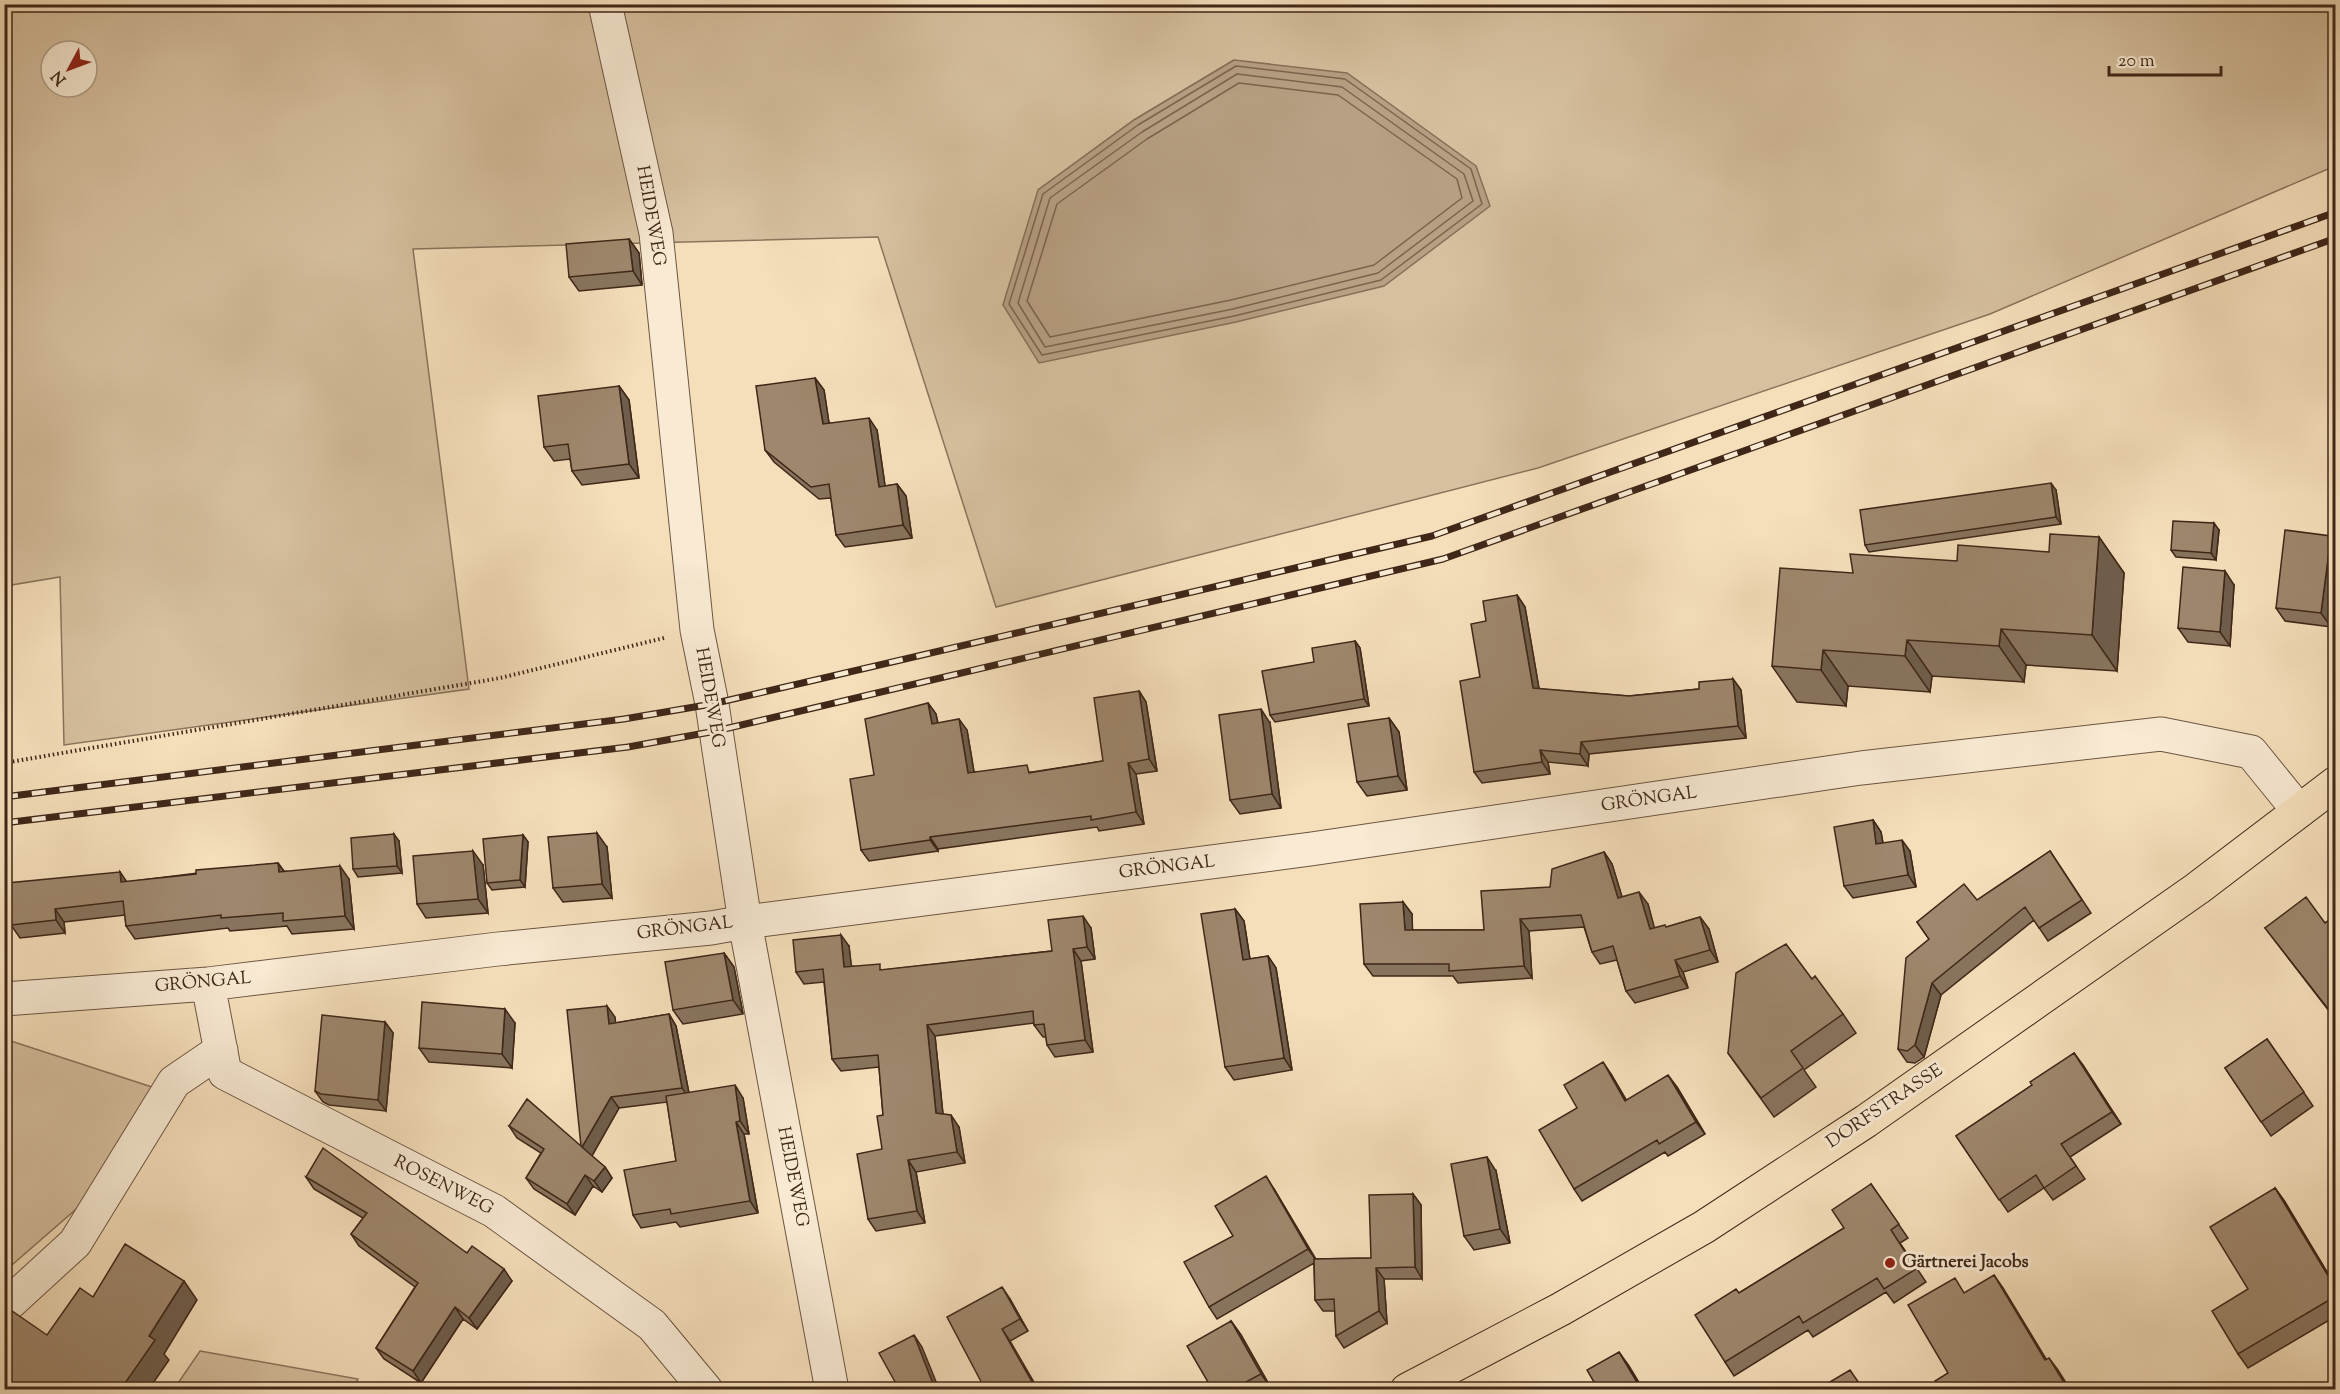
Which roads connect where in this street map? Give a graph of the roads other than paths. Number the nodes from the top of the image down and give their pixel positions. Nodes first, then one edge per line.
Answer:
1 (605, 4) edge
2 (2336, 783) edge
3 (2299, 811) junction
4 (745, 922) junction
5 (208, 984) junction
6 (4, 999) edge
7 (221, 1050) junction
8 (4, 1308) edge
9 (706, 1389) edge
10 (832, 1389) edge
11 (1407, 1389) edge

1 - 4 street, HEIDEWEG
2 - 3 main road, DORFSTRASSE
3 - 4 street, GRÖNGAL
3 - 11 main road, DORFSTRASSE
4 - 5 street, GRÖNGAL
4 - 10 street, HEIDEWEG
5 - 6 street, GRÖNGAL
5 - 7 street, ROSENWEG
7 - 8 street
7 - 9 street, ROSENWEG

